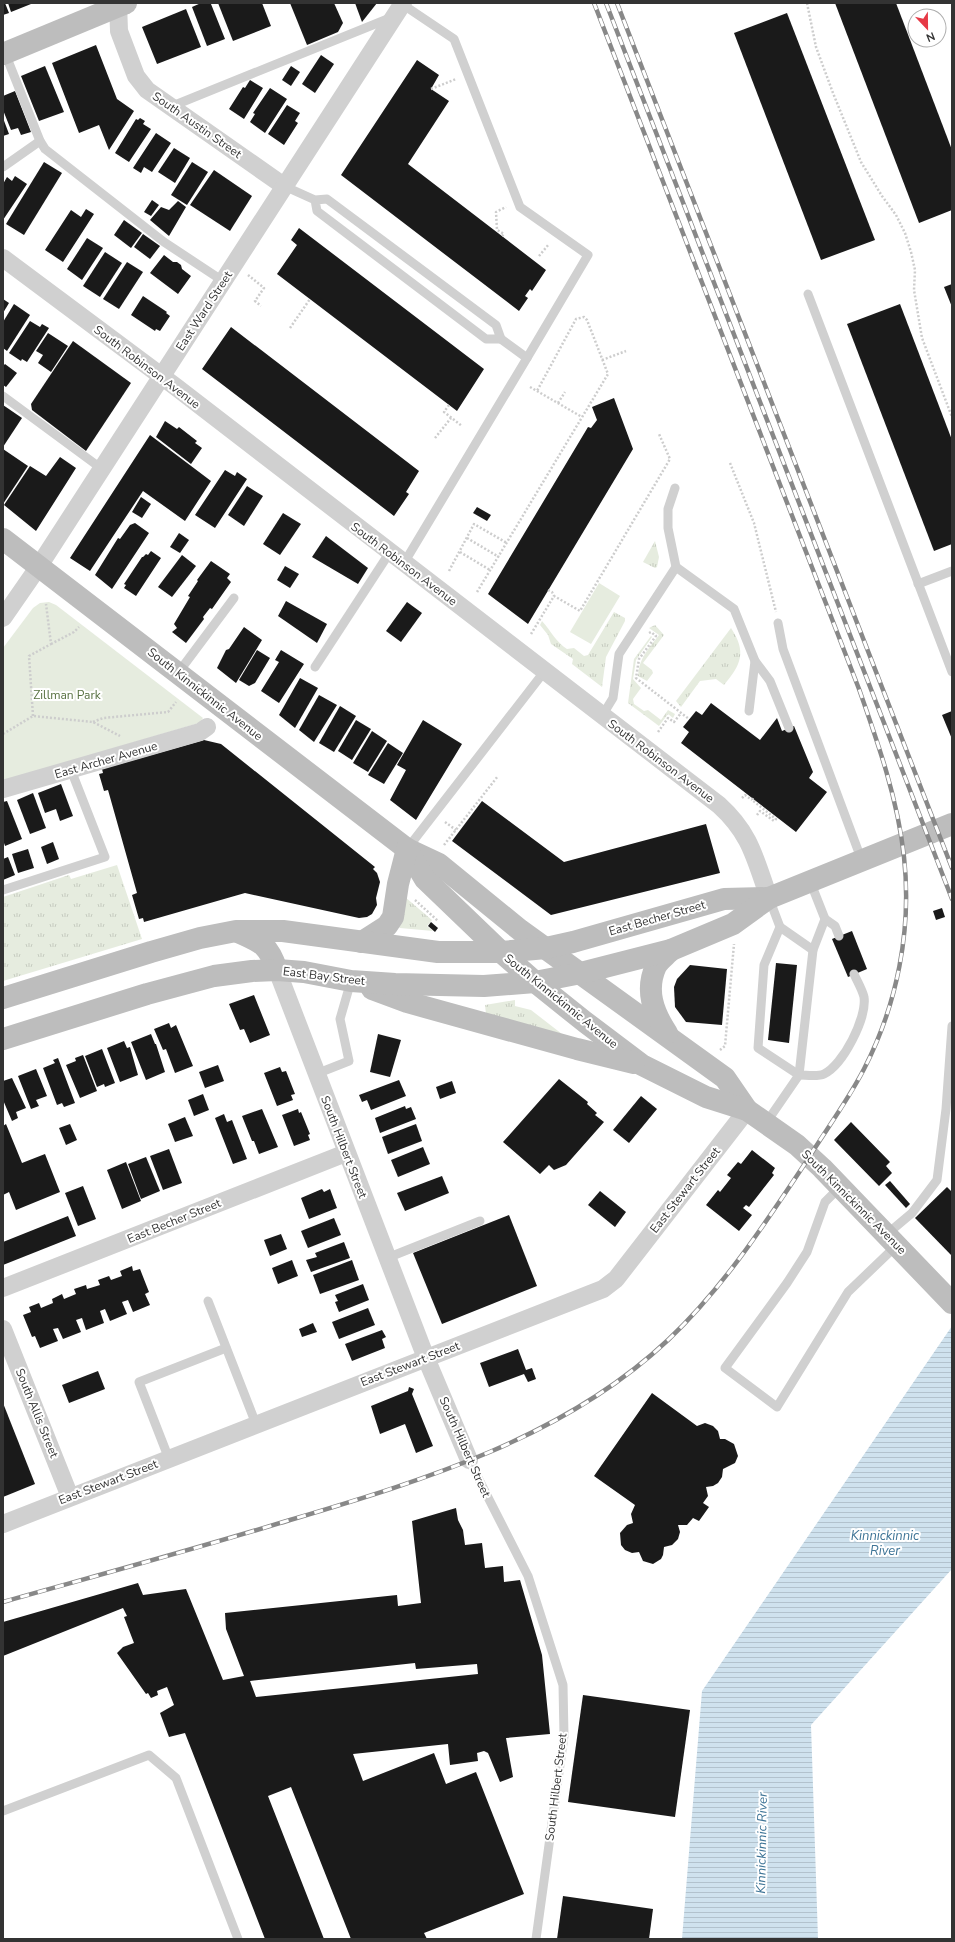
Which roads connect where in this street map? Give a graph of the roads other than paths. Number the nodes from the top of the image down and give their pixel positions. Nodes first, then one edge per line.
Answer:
1 (121, 4) edge
2 (399, 8) edge
3 (4, 54) edge
4 (170, 107) junction
5 (40, 141) junction
6 (3, 167) edge
7 (284, 186) junction
8 (315, 200) junction
9 (3, 258) edge
10 (223, 281) junction
11 (808, 294) dead end
12 (501, 339) junction
13 (527, 358) junction
14 (162, 376) junction
15 (3, 396) edge
16 (102, 469) junction
17 (675, 488) dead end
18 (3, 539) edge
19 (397, 558) junction
20 (39, 566) junction
21 (676, 567) junction
22 (952, 571) edge
23 (918, 584) junction
24 (234, 598) dead end
25 (3, 618) edge
26 (778, 623) road end
27 (755, 661) junction
28 (315, 667) dead end
29 (544, 672) junction
30 (952, 672) edge
31 (178, 674) junction
32 (749, 711) dead end
33 (602, 716) junction
34 (207, 726) dead end
35 (788, 728) dead end
36 (71, 770) junction
37 (3, 789) edge
38 (952, 824) edge
39 (407, 849) junction
40 (862, 861) junction
41 (810, 881) junction
42 (3, 890) edge
43 (769, 898) junction
44 (826, 919) junction
45 (780, 927) junction
46 (236, 931) junction
47 (839, 936) dead end
48 (362, 942) junction
49 (546, 948) junction
50 (671, 950) junction
51 (813, 950) junction
52 (501, 952) junction
53 (277, 970) junction
54 (581, 973) junction
55 (854, 974) dead end
56 (351, 981) junction
57 (535, 982) junction
58 (3, 998) edge
59 (952, 1026) edge
60 (4, 1036) edge
61 (671, 1039) junction
62 (642, 1065) junction
63 (316, 1074) junction
64 (799, 1075) junction
65 (747, 1110) junction
66 (766, 1123) junction
67 (346, 1153) junction
68 (841, 1187) junction
69 (480, 1221) dead end
70 (892, 1240) junction
71 (387, 1258) junction
72 (3, 1288) edge
73 (208, 1300) dead end
74 (951, 1302) edge
75 (3, 1329) edge
76 (226, 1348) junction
77 (426, 1358) junction
78 (256, 1424) junction
79 (169, 1458) junction
80 (469, 1460) joint
81 (70, 1497) junction
82 (3, 1524) edge
83 (3, 1811) edge
84 (238, 1939) edge
85 (536, 1939) edge

1 - 3 main road
1 - 4 street, South Austin Street
2 - 4 lane
2 - 7 street, East Ward Street
2 - 13 lane
3 - 5 lane
4 - 7 street, South Austin Street
5 - 6 lane
5 - 10 lane
7 - 8 lane
7 - 10 street, East Ward Street
8 - 12 lane
8 - 12 lane
9 - 14 street, South Robinson Avenue
10 - 14 street, East Ward Street
11 - 23 lane
12 - 13 lane
13 - 19 lane
14 - 16 street, East Ward Street
14 - 19 street, South Robinson Avenue
15 - 16 lane
16 - 20 street, East Ward Street
17 - 21 lane
18 - 20 main road, South Kinnickinnic Avenue
19 - 28 lane
19 - 29 street, South Robinson Avenue
20 - 25 street, East Ward Street
20 - 31 main road, South Kinnickinnic Avenue
21 - 27 lane
21 - 33 lane
22 - 23 lane
23 - 30 lane
24 - 31 lane
26 - 40 lane
27 - 32 lane
27 - 35 lane
29 - 33 street, South Robinson Avenue
29 - 39 lane
31 - 39 main road, South Kinnickinnic Avenue
33 - 43 street, South Robinson Avenue
34 - 36 street, East Archer Avenue
36 - 37 street, East Archer Avenue
36 - 42 lane
38 - 40 main road, East Becher Street
39 - 48 main road
39 - 49 main road, South Kinnickinnic Avenue
39 - 52 main road, South Kinnickinnic Avenue
40 - 41 main road, East Becher Street
41 - 43 main road, East Becher Street
41 - 44 lane
43 - 45 lane
43 - 49 main road, East Becher Street
43 - 50 main road, East Becher Street
44 - 47 lane
44 - 51 lane
45 - 51 lane
45 - 64 lane
46 - 48 main road
46 - 53 main road
46 - 58 main road
48 - 52 main road
49 - 52 main road
49 - 54 main road, South Kinnickinnic Avenue
50 - 54 main road, East Becher Street
50 - 61 main road
51 - 64 lane
52 - 57 main road, South Kinnickinnic Avenue
53 - 56 main road, East Bay Street
53 - 60 main road, East Bay Street
53 - 63 street, South Hilbert Street
54 - 57 main road, East Bay Street
54 - 61 main road, South Kinnickinnic Avenue
55 - 64 lane
56 - 57 main road, East Bay Street
56 - 62 main road
56 - 63 lane
57 - 62 main road, South Kinnickinnic Avenue
59 - 70 lane
61 - 65 main road, South Kinnickinnic Avenue
62 - 65 main road, South Kinnickinnic Avenue
63 - 67 street, South Hilbert Street
64 - 66 lane
65 - 66 main road, South Kinnickinnic Avenue
65 - 77 street, East Stewart Street
66 - 68 main road, South Kinnickinnic Avenue
67 - 71 street, South Hilbert Street
67 - 72 street, East Becher Street
68 - 70 main road, South Kinnickinnic Avenue
68 - 70 lane
69 - 71 lane
70 - 74 main road, South Kinnickinnic Avenue
71 - 77 street, South Hilbert Street
73 - 76 lane
75 - 81 street, South Allis Street
76 - 78 lane
76 - 79 lane
77 - 78 street, East Stewart Street
77 - 80 street, South Hilbert Street
78 - 79 street, East Stewart Street
79 - 81 street, East Stewart Street
80 - 85 lane, South Hilbert Street
81 - 82 street, East Stewart Street
83 - 84 lane

